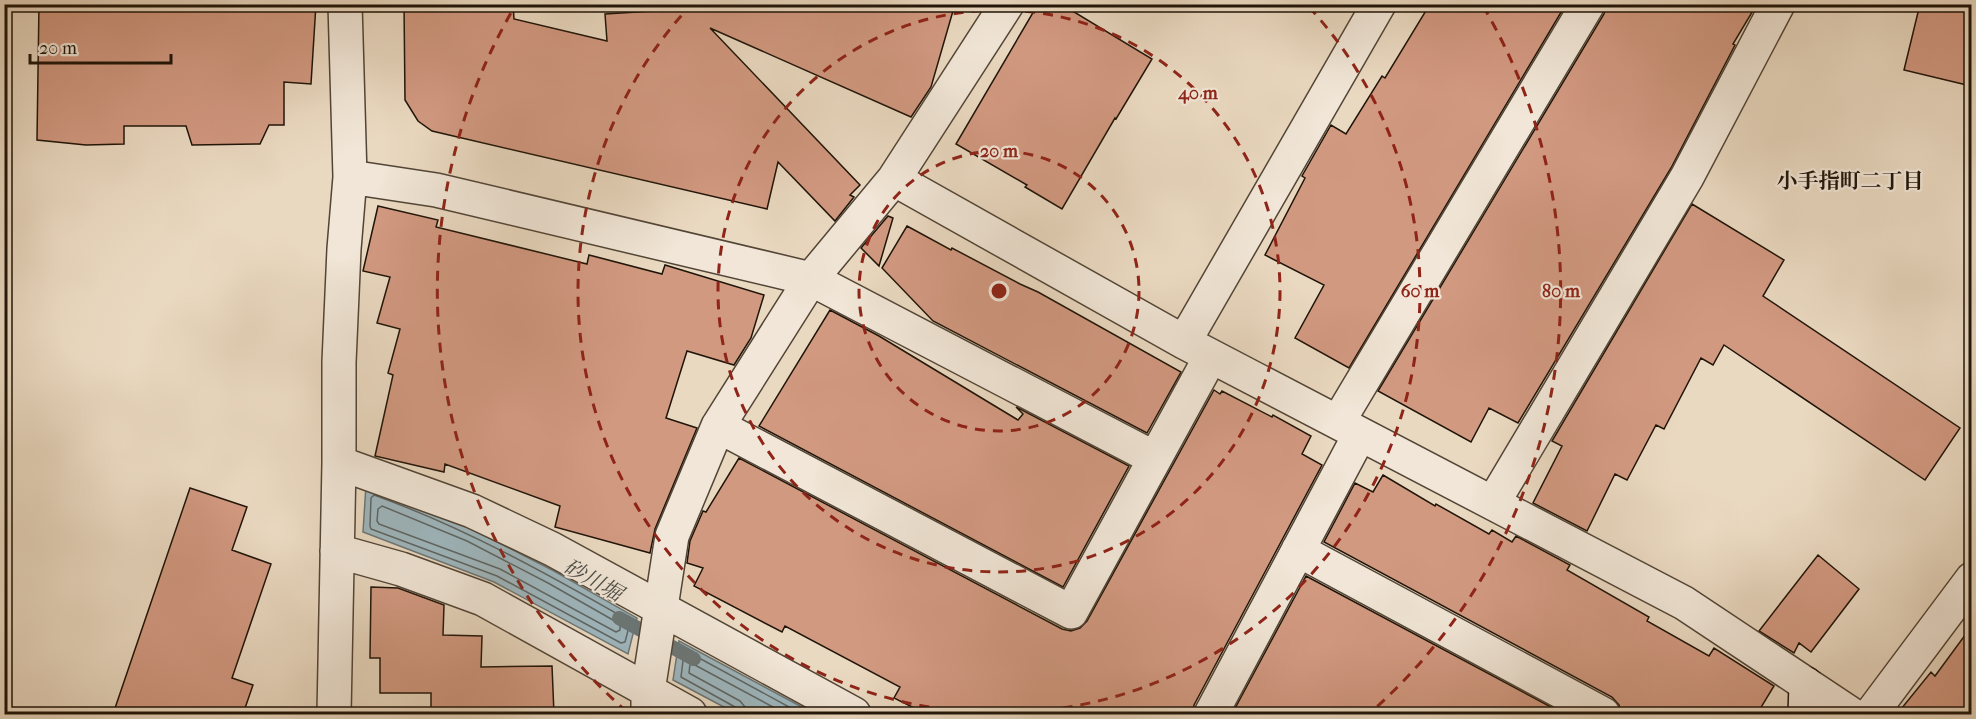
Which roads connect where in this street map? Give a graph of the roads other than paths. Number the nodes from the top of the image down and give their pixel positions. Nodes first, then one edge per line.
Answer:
1 (345, 4) edge
2 (1007, 4) edge
3 (1378, 4) edge
4 (1588, 4) edge
5 (1778, 4) edge
6 (350, 177) junction
7 (894, 179) junction
8 (811, 279) junction
9 (1198, 349) junction
10 (718, 426) junction
11 (1349, 428) junction
12 (1154, 458) junction
13 (339, 463) junction
14 (1493, 503) junction
15 (1298, 550) junction
16 (337, 551) junction
17 (1971, 579) edge
18 (660, 608) junction
19 (1806, 699) edge
20 (648, 703) edge
21 (334, 714) edge
22 (690, 714) edge
23 (854, 714) edge
24 (1211, 714) edge
25 (1603, 714) edge
26 (1851, 714) edge
27 (1871, 714) edge

1 - 6 street
2 - 7 street
3 - 9 street
4 - 11 street
5 - 14 street
6 - 8 street
6 - 13 street
7 - 8 street
7 - 9 street
8 - 10 street
8 - 12 street
9 - 11 street
9 - 12 street
10 - 12 street
10 - 18 street
11 - 14 street
11 - 15 street
13 - 16 street
13 - 18 street
14 - 19 street
15 - 24 street
15 - 25 street
16 - 20 street
16 - 21 street
17 - 27 street
18 - 20 street
18 - 23 street
19 - 26 street
20 - 22 street

